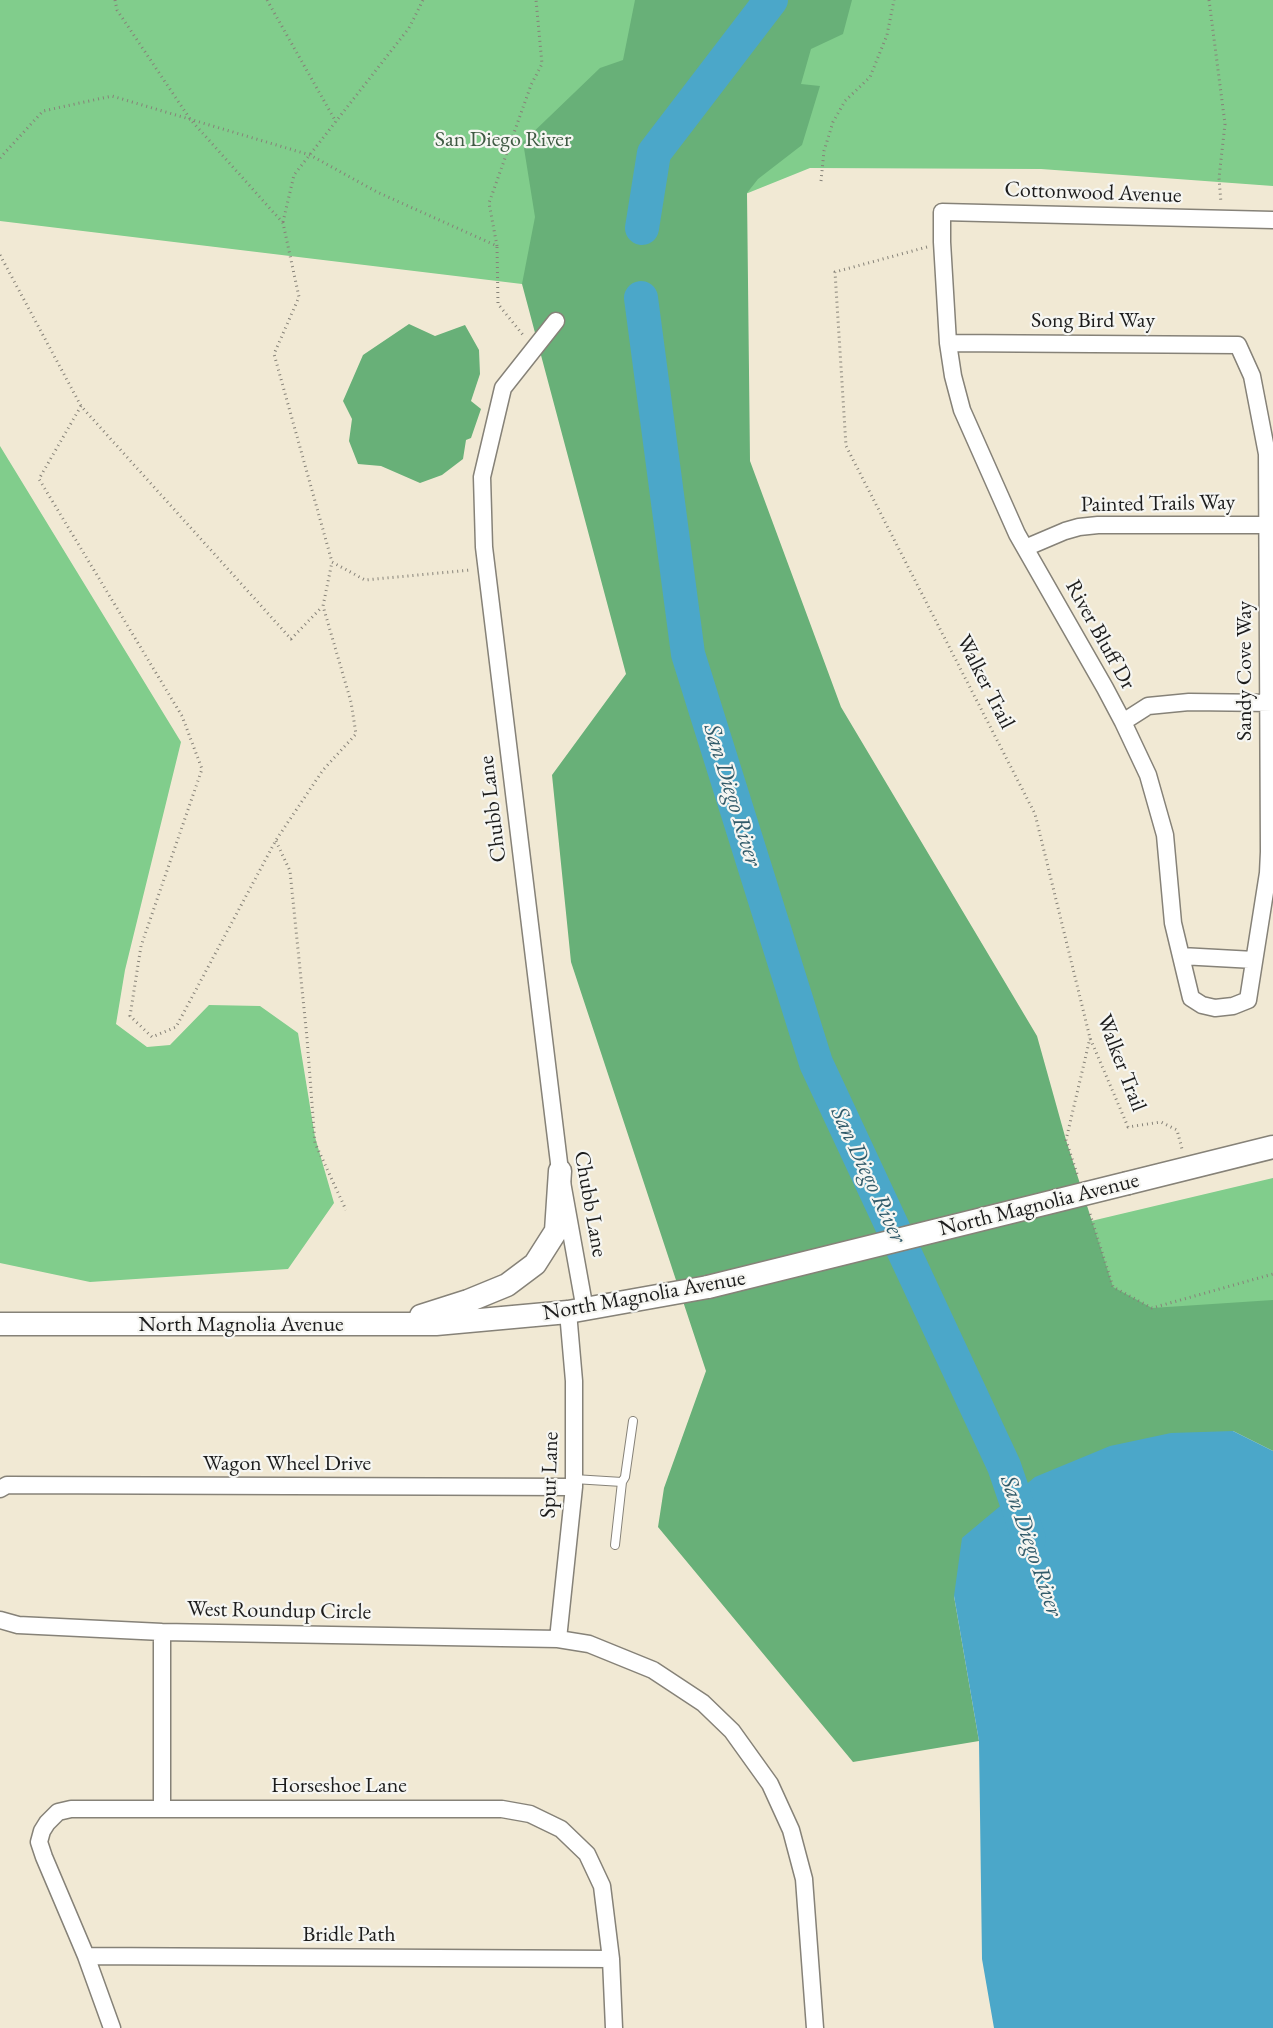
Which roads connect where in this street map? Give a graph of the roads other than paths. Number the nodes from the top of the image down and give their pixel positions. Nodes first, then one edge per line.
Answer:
1 (1273, 220) edge
2 (942, 242) joint
3 (556, 321) dead end
4 (948, 343) junction
5 (1238, 345) joint
6 (1267, 525) junction
7 (1025, 548) junction
8 (1270, 703) edge
9 (1123, 722) junction
10 (1181, 956) junction
11 (1254, 960) junction
12 (1248, 1000) joint
13 (1273, 1147) edge
14 (560, 1171) junction
15 (577, 1311) junction
16 (0, 1324) edge
17 (393, 1325) junction
18 (633, 1421) dead end
19 (622, 1482) junction
20 (574, 1483) junction
21 (0, 1489) edge
22 (614, 1545) dead end
23 (0, 1620) edge
24 (162, 1632) junction
25 (558, 1638) junction
26 (162, 1808) junction
27 (86, 1956) junction
28 (611, 1959) junction
29 (112, 2028) edge
30 (614, 2028) edge
31 (815, 2028) edge

1 - 2 street, Cottonwood Avenue
2 - 4 street, River Bluff Dr
3 - 14 street, Chubb Lane
4 - 5 street, Song Bird Way
4 - 7 street, River Bluff Dr
5 - 6 street, Sandy Cove Way
6 - 7 street, Painted Trails Way
6 - 8 street, Sandy Cove Way
7 - 9 street, River Bluff Dr
8 - 9 street
8 - 11 street, Sandy Cove Way
9 - 10 street, River Bluff Dr
10 - 11 street
10 - 12 street, River Bluff Dr
11 - 12 street, Sandy Cove Way
13 - 15 main road, North Magnolia Avenue, bridge
14 - 15 street, Chubb Lane
14 - 17 main road
15 - 17 main road, North Magnolia Avenue
15 - 20 street, Spur Lane
16 - 17 main road, North Magnolia Avenue
18 - 19 lane
19 - 20 lane
19 - 22 lane
20 - 21 street, Wagon Wheel Drive
20 - 25 street, Spur Lane
23 - 24 street, West Roundup Circle
24 - 25 street, West Roundup Circle
24 - 26 street
25 - 31 street, West Roundup Circle
26 - 27 street, Horseshoe Lane
26 - 28 street, Horseshoe Lane
27 - 28 street, Bridle Path
27 - 29 street, Horseshoe Lane
28 - 30 street, Horseshoe Lane

